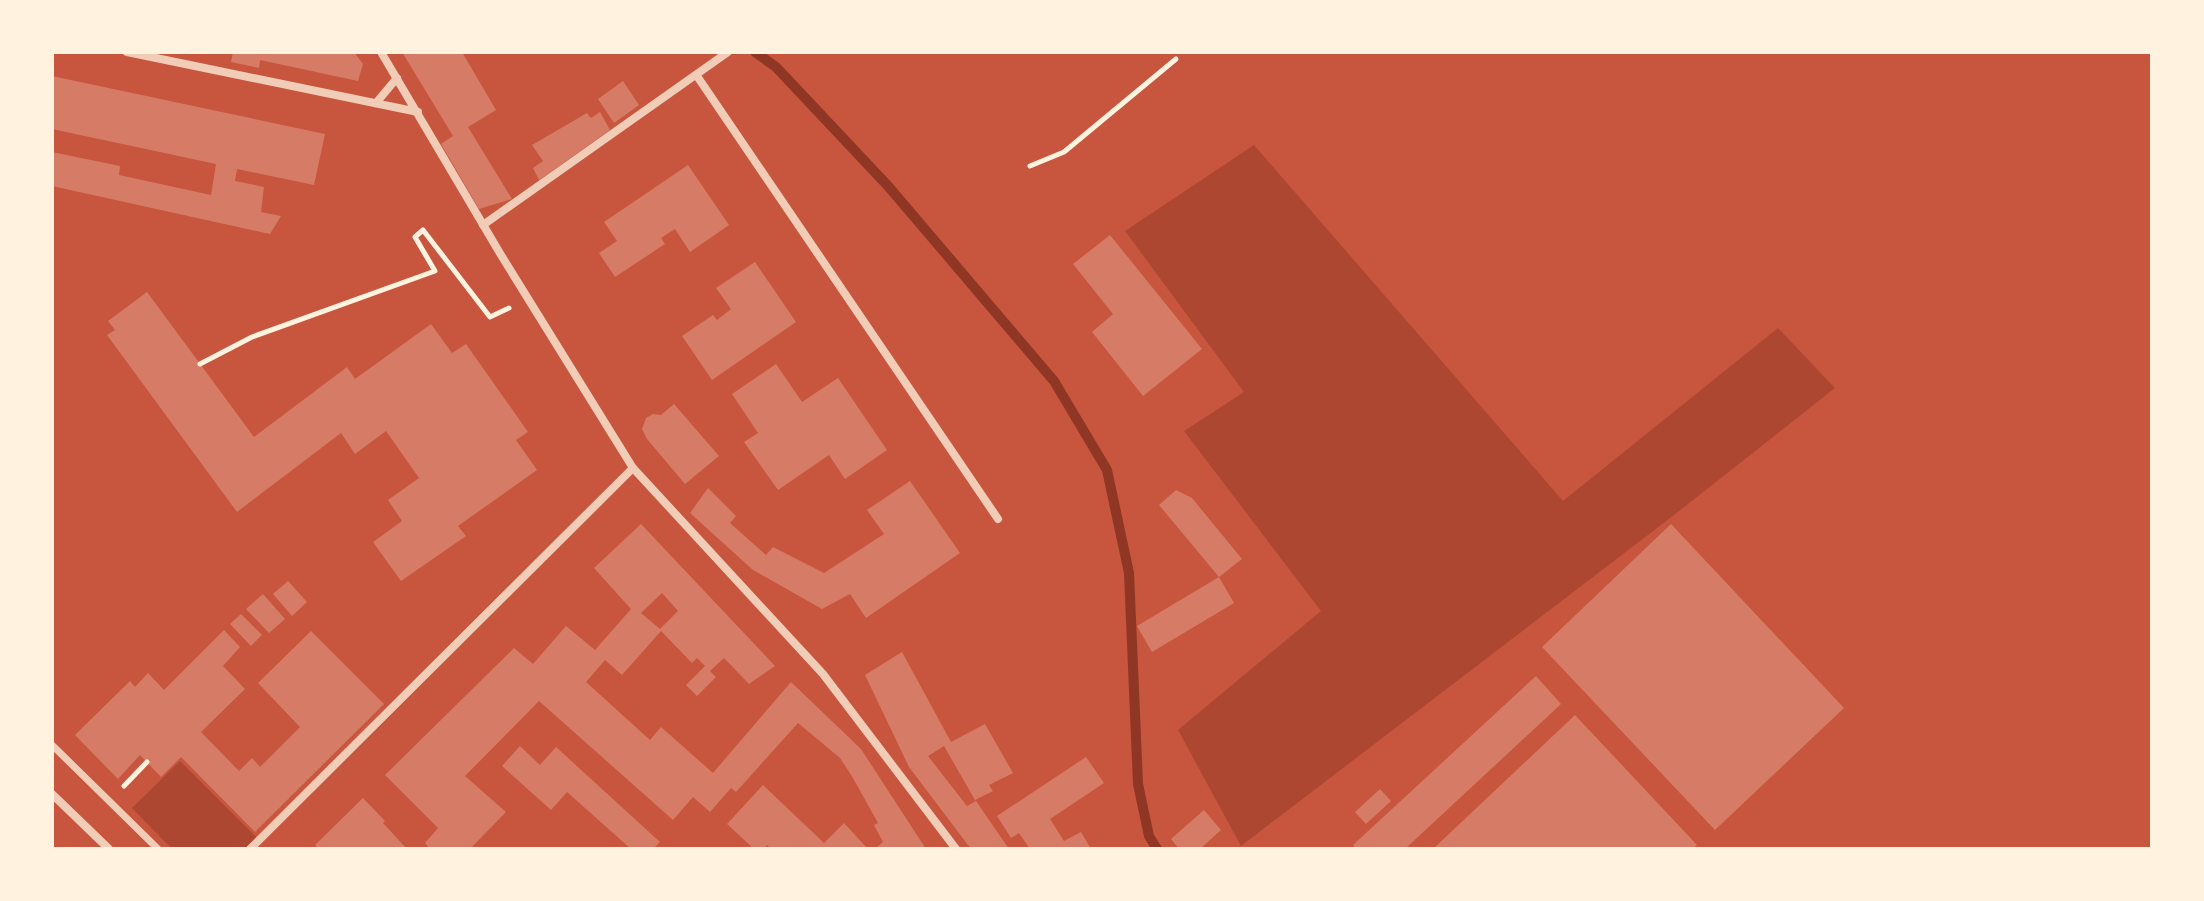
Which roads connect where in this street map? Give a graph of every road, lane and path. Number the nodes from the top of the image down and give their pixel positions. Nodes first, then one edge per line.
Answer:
1 (127, 52) edge
2 (381, 52) edge
3 (728, 52) edge
4 (1176, 59) dead end
5 (697, 76) junction
6 (397, 78) junction
7 (376, 103) junction
8 (418, 112) junction
9 (1030, 166) dead end
10 (483, 225) junction
11 (529, 299) junction
12 (200, 364) dead end
13 (633, 468) junction
14 (998, 519) dead end
15 (52, 745) edge
16 (147, 762) dead end
17 (52, 794) edge
18 (109, 801) junction
19 (109, 849) edge
20 (158, 849) edge
21 (250, 849) edge
22 (956, 849) edge

1 - 7 street
2 - 6 street
3 - 5 street
4 - 9 path
5 - 10 street
5 - 14 street
6 - 7 street
6 - 8 street
7 - 8 street
8 - 10 street
10 - 11 street
11 - 12 path
11 - 13 street
13 - 21 street
13 - 22 street
15 - 18 street
16 - 18 path
17 - 19 street
18 - 20 street

